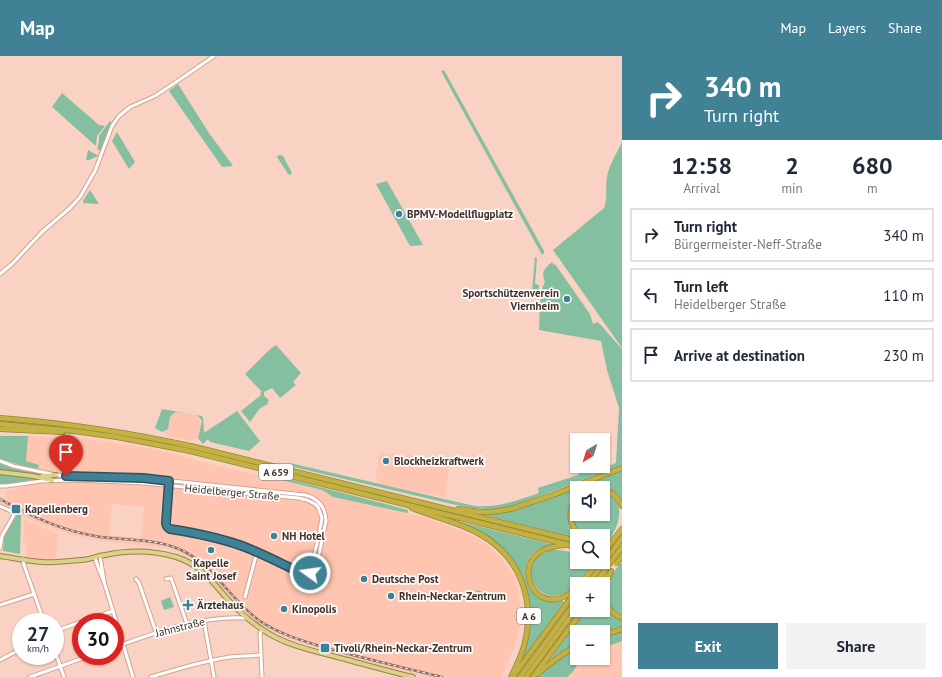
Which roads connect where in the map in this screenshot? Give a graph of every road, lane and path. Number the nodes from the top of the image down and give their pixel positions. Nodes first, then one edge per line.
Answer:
1 (212, 58) edge
2 (0, 274) edge
3 (0, 418) edge
4 (0, 424) edge
5 (0, 429) edge
6 (74, 431) junction
7 (0, 461) edge
8 (622, 468) edge
9 (0, 472) edge
10 (33, 476) junction
11 (56, 476) junction
12 (52, 480) junction
13 (169, 481) junction
14 (0, 486) edge
15 (169, 486) junction
16 (610, 492) edge
17 (396, 502) junction
18 (0, 506) edge
19 (432, 506) junction
20 (622, 506) edge
21 (622, 524) edge
22 (622, 529) edge
23 (616, 537) junction
24 (622, 538) edge
25 (570, 539) edge
26 (0, 540) edge
27 (566, 544) junction
28 (610, 544) edge
29 (570, 545) edge
30 (620, 546) edge
31 (0, 548) edge
32 (610, 549) edge
33 (257, 552) junction
34 (622, 552) edge
35 (610, 555) edge
36 (0, 556) edge
37 (100, 556) junction
38 (95, 557) junction
39 (622, 557) edge
40 (23, 559) junction
41 (610, 559) edge
42 (593, 569) edge
43 (602, 569) edge
44 (611, 571) junction
45 (307, 574) junction
46 (586, 577) edge
47 (594, 577) edge
48 (607, 577) edge
49 (136, 579) dead end
50 (166, 579) dead end
51 (105, 585) junction
52 (34, 594) junction
53 (570, 594) edge
54 (245, 597) dead end
55 (570, 598) edge
56 (0, 605) edge
57 (570, 609) edge
58 (113, 611) joint
59 (41, 613) edge
60 (570, 617) edge
61 (578, 617) edge
62 (247, 618) junction
63 (622, 618) edge
64 (204, 621) junction
65 (187, 624) junction
66 (64, 628) edge
67 (262, 629) junction
68 (622, 629) edge
69 (156, 632) junction
70 (610, 633) edge
71 (124, 644) edge
72 (124, 647) edge
73 (570, 649) edge
74 (12, 654) edge
75 (261, 655) junction
76 (0, 660) edge
77 (211, 661) junction
78 (72, 662) edge
79 (60, 666) junction
80 (393, 674) edge
81 (30, 677) edge
82 (64, 677) edge
83 (133, 677) edge
84 (151, 677) edge
85 (214, 677) edge
86 (262, 677) edge
87 (413, 677) edge
88 (512, 677) edge
89 (520, 677) edge
90 (526, 677) edge
91 (535, 677) edge

1 - 2 street
3 - 19 highway, A 659
4 - 6 highway, A 659
5 - 6 highway
6 - 17 highway, A 659
7 - 11 street, Heidelberger Straße
8 - 19 highway, A 659
9 - 10 main road
10 - 11 main road
10 - 12 main road
11 - 13 street, Heidelberger Straße
12 - 14 street, Heidelberger Straße
12 - 15 street, Heidelberger Straße
13 - 15 street
13 - 45 street, Heidelberger Straße
15 - 33 street
15 - 45 street, Heidelberger Straße
16 - 20 highway
17 - 27 highway, A 659
17 - 88 highway, A 6
18 - 26 street
19 - 25 highway, A 659
21 - 23 highway
22 - 23 highway
23 - 28 highway, bridge
24 - 30 highway
26 - 31 street
27 - 29 highway, A 659
27 - 53 highway
30 - 41 highway, bridge
32 - 34 highway
33 - 45 street
33 - 54 street
35 - 39 highway
36 - 40 main road
37 - 38 main road
37 - 51 street
37 - 62 main road
38 - 40 main road
38 - 51 street
39 - 44 highway, bridge
40 - 52 street
42 - 46 highway
43 - 47 highway
44 - 48 highway
44 - 63 highway
49 - 69 street
50 - 65 street
51 - 58 street
52 - 56 street
52 - 59 street
55 - 88 highway, A 6
57 - 89 highway, A 6
58 - 66 street
60 - 90 highway
61 - 91 highway
62 - 64 street, Jahnstraße
62 - 67 main road
64 - 65 street, Jahnstraße
64 - 77 street
65 - 69 street, Jahnstraße
67 - 75 street
67 - 80 main road
68 - 70 highway
69 - 71 street, Jahnstraße
72 - 83 street
73 - 91 highway
74 - 76 street
75 - 77 street
75 - 86 street
77 - 84 street
77 - 85 street
78 - 79 street
79 - 81 street
79 - 82 street
80 - 87 main road

